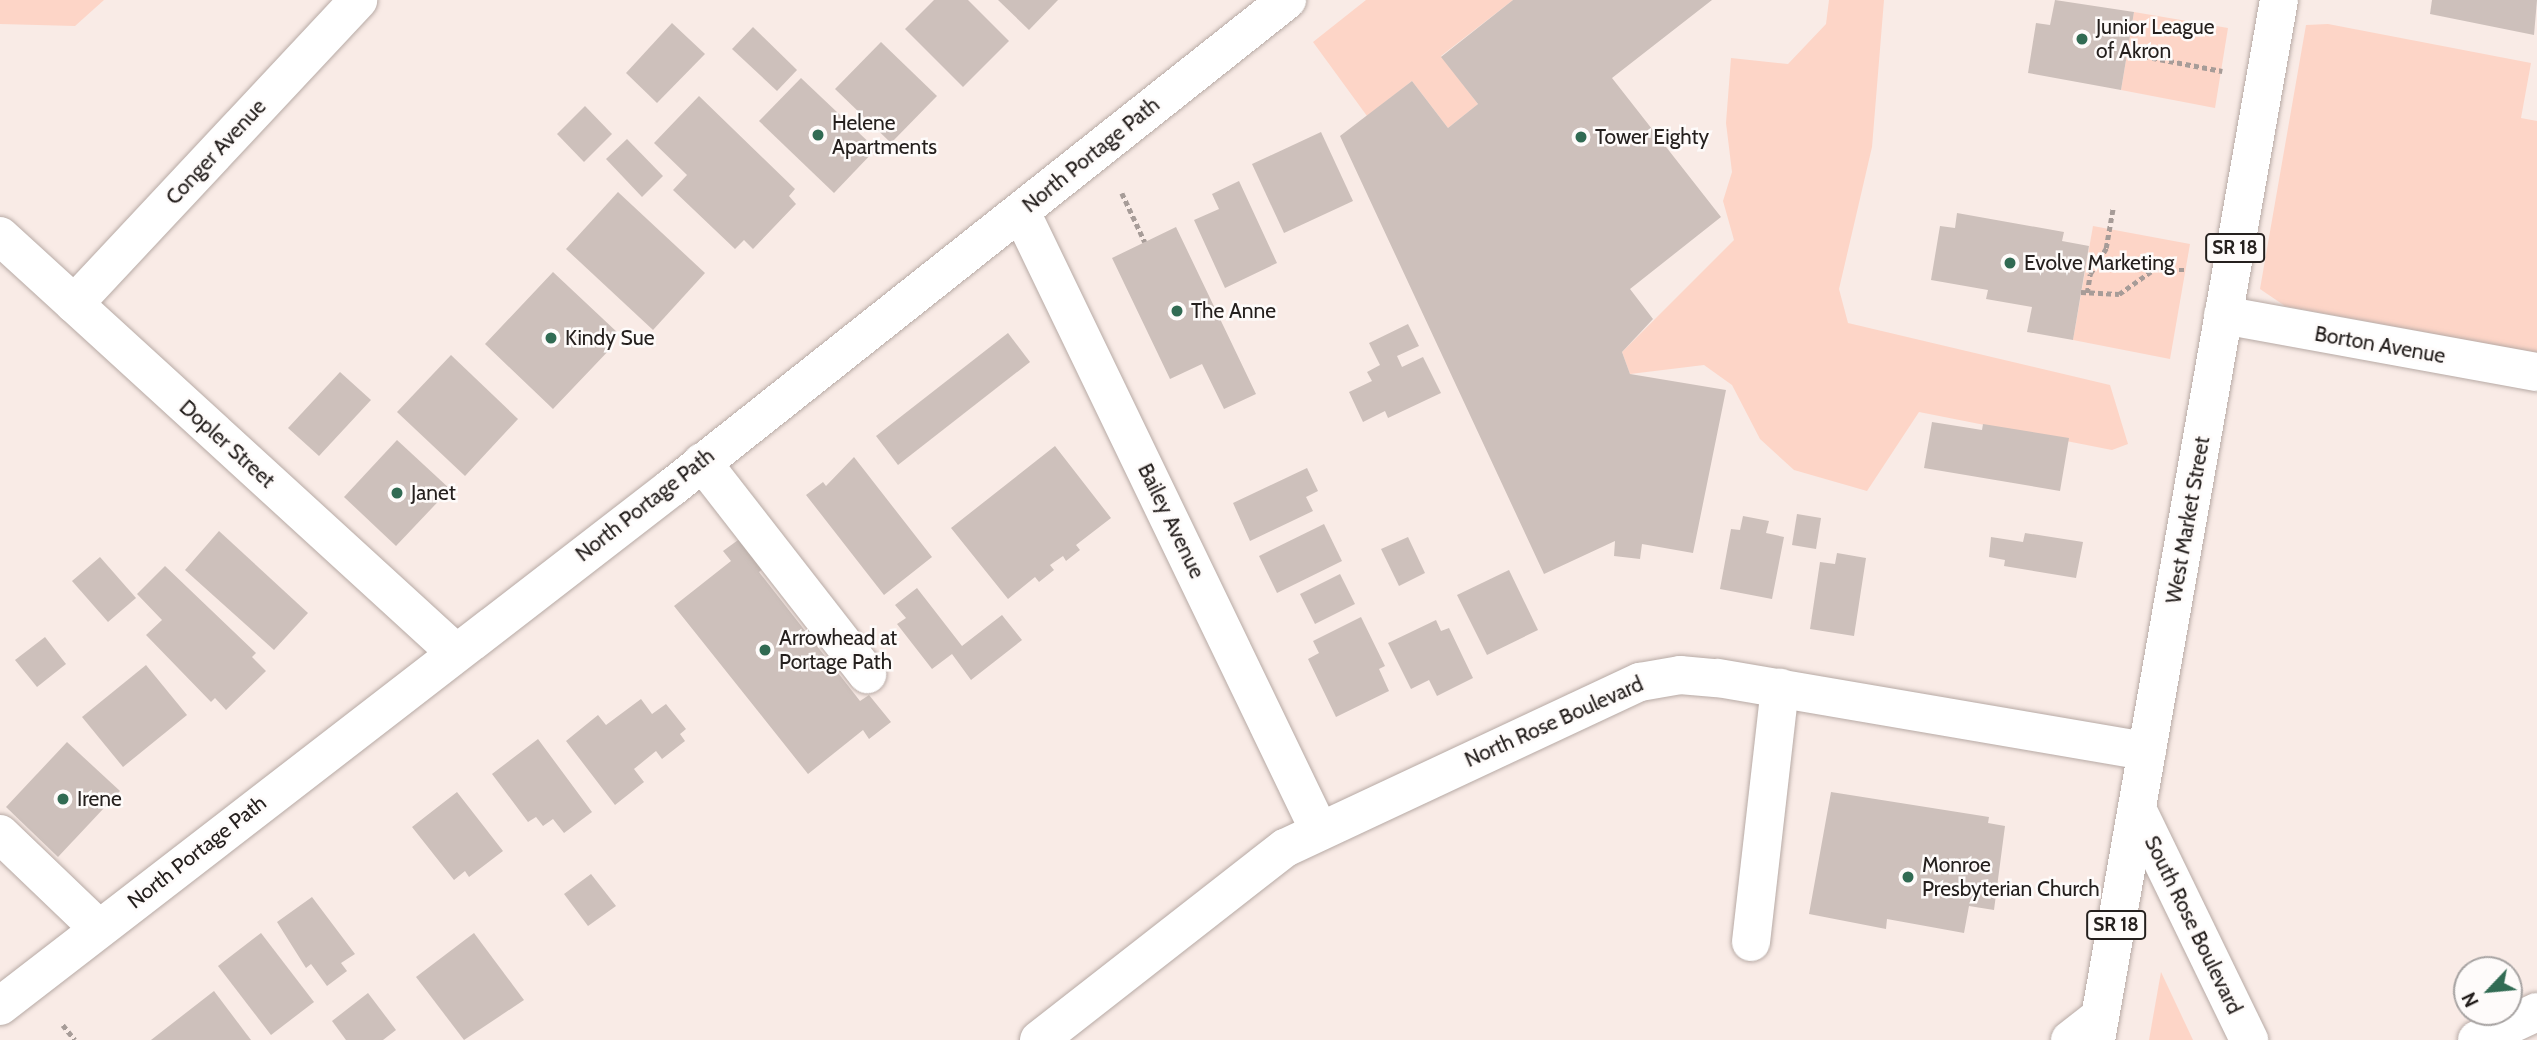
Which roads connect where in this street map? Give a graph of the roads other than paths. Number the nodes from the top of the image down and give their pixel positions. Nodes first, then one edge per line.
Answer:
1 (358, 0) edge
2 (1287, 0) edge
3 (2279, 0) edge
4 (1021, 212) junction
5 (0, 236) edge
6 (74, 304) junction
7 (2223, 315) junction
8 (2537, 372) edge
9 (702, 462) junction
10 (454, 651) junction
11 (867, 674) dead end
12 (1780, 688) junction
13 (2147, 751) junction
14 (2137, 809) junction
15 (1319, 830) junction
16 (0, 834) edge
17 (99, 929) junction
18 (1752, 942) dead end
19 (0, 1006) edge
20 (2537, 1012) edge
21 (2088, 1032) edge
22 (1039, 1040) edge
23 (2249, 1040) edge
24 (2477, 1040) edge

1 - 6 street, Conger Avenue
2 - 4 street, North Portage Path
3 - 7 street, West Market Street / SR 18
4 - 9 street, North Portage Path
4 - 15 street, Bailey Avenue
5 - 6 street, Dopler Street
6 - 10 street, Dopler Street
7 - 8 street, Borton Avenue
7 - 13 street, West Market Street / SR 18
9 - 10 street, North Portage Path
9 - 11 street
10 - 17 street, North Portage Path
12 - 13 street, North Rose Boulevard
12 - 15 street, North Rose Boulevard
12 - 18 street
13 - 14 street, West Market Street / SR 18
14 - 21 street, West Market Street / SR 18
14 - 23 street, South Rose Boulevard
15 - 22 street, North Rose Boulevard
16 - 17 street
17 - 19 street, North Portage Path
20 - 24 street

